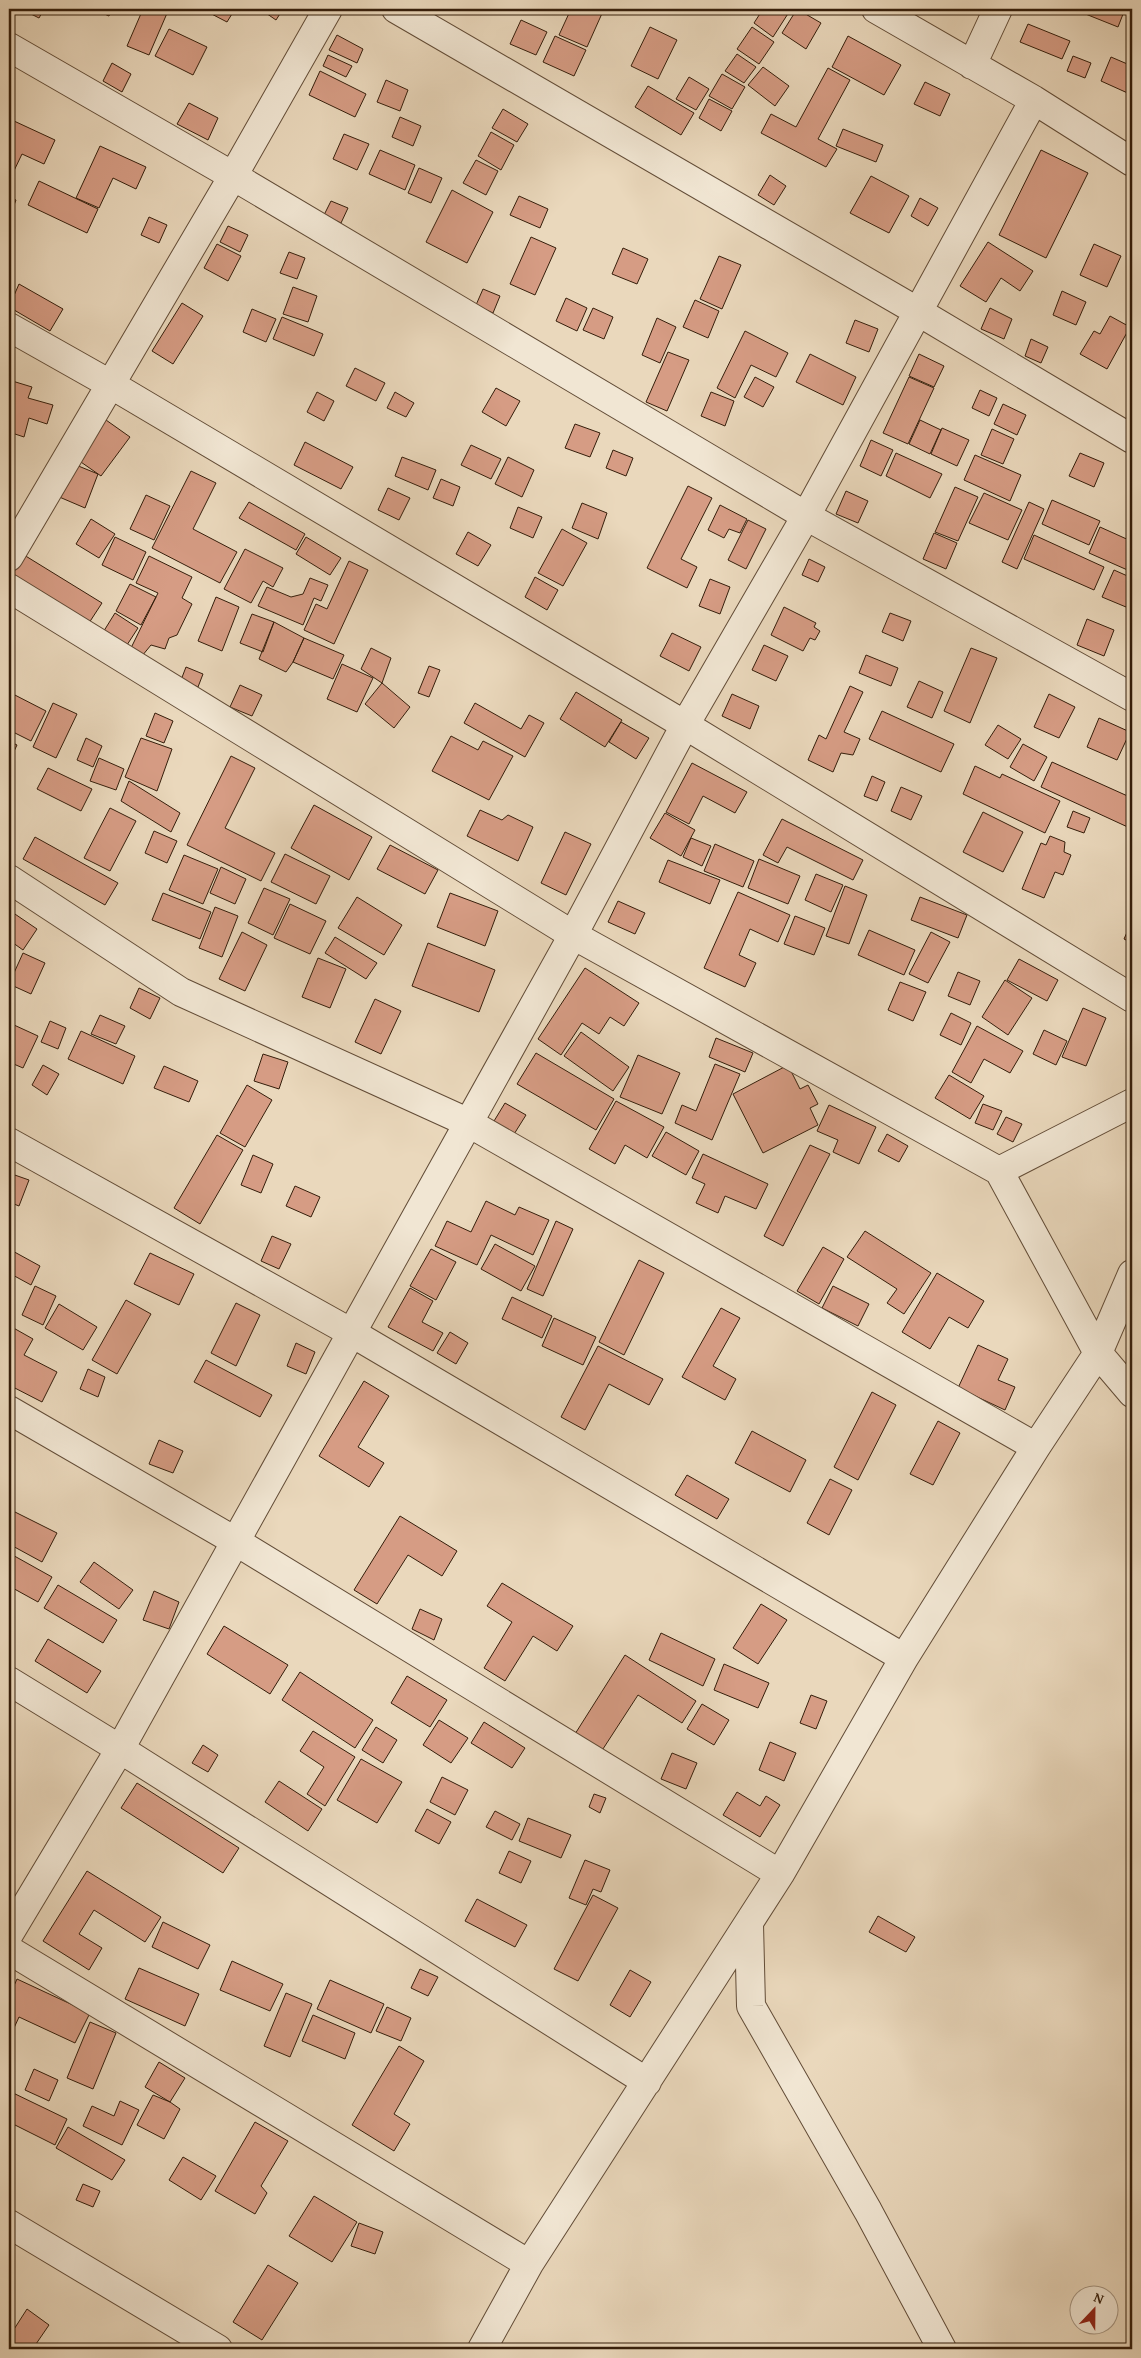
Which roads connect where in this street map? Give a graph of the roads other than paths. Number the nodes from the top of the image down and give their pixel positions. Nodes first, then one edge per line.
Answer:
1 (328, 9) edge
2 (396, 9) edge
3 (876, 9) edge
4 (998, 9) edge
5 (9, 47) edge
6 (972, 65) junction
7 (1034, 100) junction
8 (1132, 162) edge
9 (233, 176) junction
10 (917, 311) junction
11 (9, 327) edge
12 (110, 384) junction
13 (1132, 439) edge
14 (806, 516) junction
15 (9, 558) edge
16 (9, 588) edge
17 (1132, 697) edge
18 (686, 724) junction
19 (9, 880) edge
20 (573, 935) junction
21 (1132, 998) edge
22 (1132, 1103) edge
23 (467, 1122) junction
24 (9, 1142) edge
25 (999, 1171) junction
26 (1132, 1274) edge
27 (352, 1332) junction
28 (1098, 1353) junction
29 (1132, 1393) edge
30 (9, 1410) edge
31 (1036, 1447) junction
32 (235, 1542) junction
33 (904, 1658) junction
34 (9, 1681) edge
35 (120, 1749) junction
36 (780, 1874) junction
37 (749, 1924) junction
38 (9, 1934) edge
39 (9, 1950) edge
40 (647, 2082) junction
41 (9, 2224) edge
42 (529, 2264) junction
43 (218, 2349) edge
44 (482, 2349) edge
45 (942, 2349) edge

1 - 9 street
2 - 10 street
3 - 6 street
4 - 6 street
5 - 9 street
6 - 7 street
7 - 8 street
7 - 10 street
9 - 12 street
9 - 14 street
10 - 13 street
10 - 14 street
11 - 12 street
12 - 15 street
12 - 18 street
14 - 17 street
14 - 18 street
16 - 20 street
18 - 20 street
18 - 21 street
19 - 23 street
20 - 23 street
20 - 25 street
22 - 25 street
23 - 27 street
23 - 31 street
24 - 27 street
25 - 28 street
26 - 28 street
27 - 32 street
27 - 33 street
28 - 29 street
28 - 31 street
30 - 32 street
31 - 33 street
32 - 35 street
32 - 36 street
33 - 36 street
34 - 35 street
35 - 38 street
35 - 40 street
36 - 37 street
37 - 40 street
37 - 45 street
39 - 42 street
40 - 42 street
41 - 43 street
42 - 44 street

